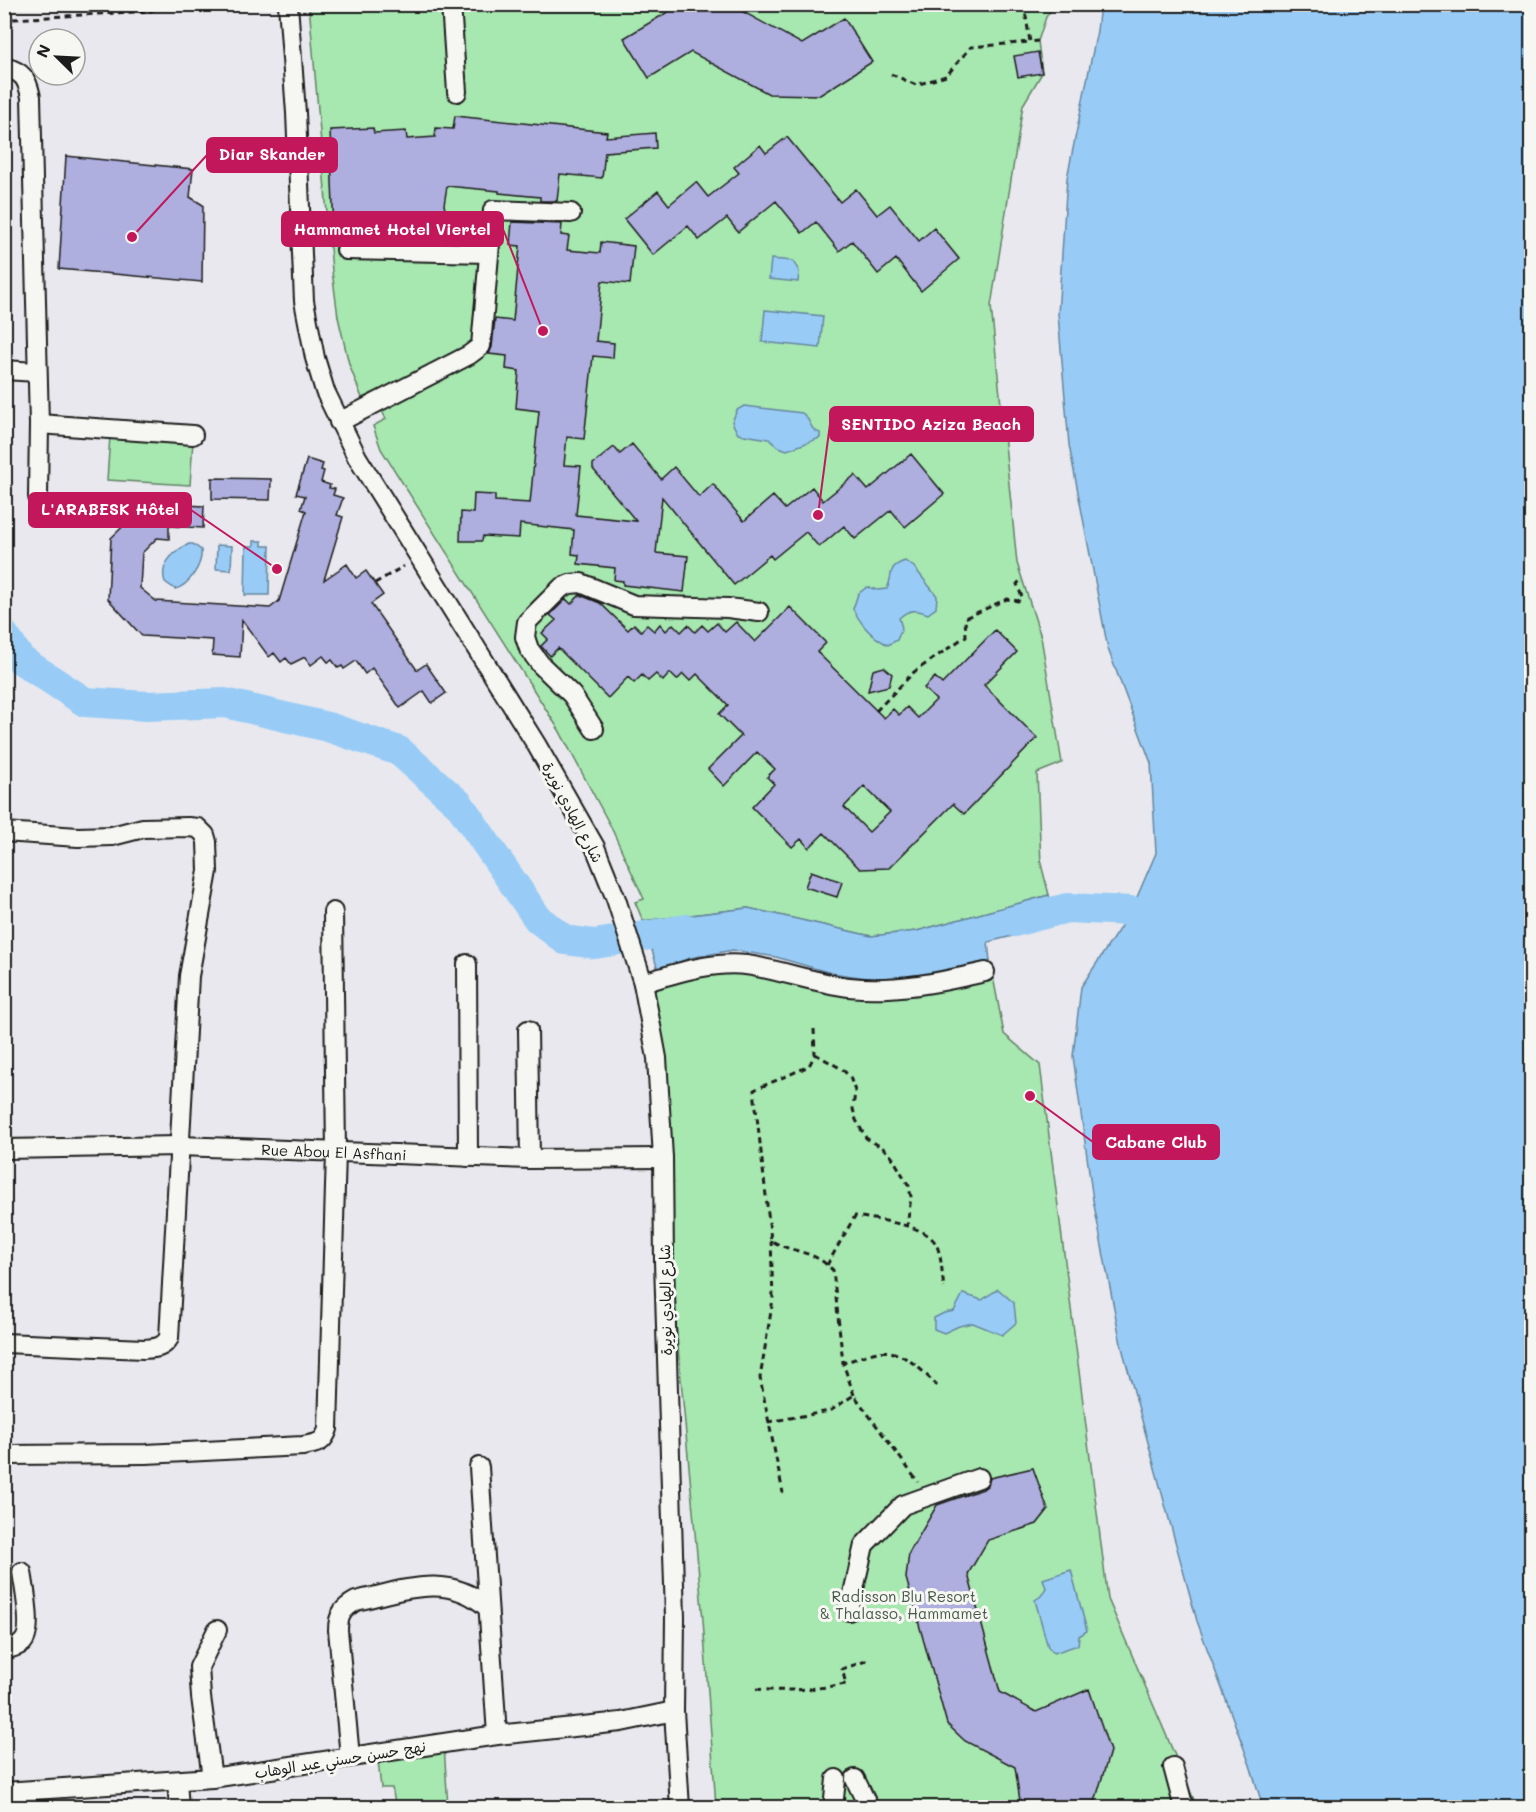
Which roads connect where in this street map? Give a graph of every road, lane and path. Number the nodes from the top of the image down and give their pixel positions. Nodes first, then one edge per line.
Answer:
1 (288, 4) edge
2 (451, 4) edge
3 (1024, 4) edge
4 (4, 5) edge
5 (161, 6) dead end
6 (13, 19) junction
7 (4, 24) edge
8 (1038, 41) dead end
9 (1030, 42) junction
10 (4, 67) edge
11 (891, 74) dead end
12 (457, 92) dead end
13 (571, 213) dead end
14 (346, 250) dead end
15 (489, 254) junction
16 (4, 370) edge
17 (37, 372) junction
18 (339, 422) junction
19 (39, 424) junction
20 (194, 435) dead end
21 (38, 497) dead end
22 (397, 570) dead end
23 (1022, 579) dead end
24 (375, 584) dead end
25 (759, 612) dead end
26 (876, 711) dead end
27 (594, 729) dead end
28 (4, 832) edge
29 (333, 912) dead end
30 (467, 964) dead end
31 (985, 972) dead end
32 (642, 977) junction
33 (814, 1029) dead end
34 (528, 1030) dead end
35 (815, 1054) junction
36 (179, 1146) junction
37 (4, 1149) edge
38 (336, 1152) junction
39 (468, 1157) junction
40 (663, 1158) junction
41 (530, 1159) junction
42 (908, 1226) junction
43 (771, 1240) junction
44 (827, 1265) junction
45 (944, 1288) dead end
46 (4, 1343) edge
47 (843, 1363) junction
48 (937, 1386) dead end
49 (854, 1395) junction
50 (768, 1422) junction
51 (4, 1455) edge
52 (479, 1467) dead end
53 (979, 1478) dead end
54 (783, 1493) dead end
55 (928, 1496) junction
56 (22, 1572) dead end
57 (487, 1607) junction
58 (849, 1611) dead end
59 (217, 1630) dead end
60 (4, 1650) edge
61 (869, 1660) dead end
62 (756, 1689) dead end
63 (674, 1711) junction
64 (497, 1735) junction
65 (350, 1756) junction
66 (1173, 1767) dead end
67 (212, 1778) junction
68 (177, 1781) junction
69 (4, 1792) edge
70 (179, 1808) edge
71 (680, 1808) edge
72 (833, 1808) edge
73 (869, 1808) edge
74 (1184, 1808) edge

1 - 18 street, شارع الهادي نويرة
2 - 12 street
3 - 9 path
4 - 6 path
5 - 6 path
6 - 7 path
8 - 9 path
9 - 11 path
10 - 17 street
13 - 15 street
14 - 15 street
15 - 18 street
16 - 17 street
17 - 19 street
18 - 32 street, شارع الهادي نويرة
19 - 20 street
19 - 21 street
22 - 24 path
23 - 26 path
25 - 27 street
28 - 36 street
29 - 38 street
30 - 39 street
31 - 32 street
32 - 40 street, شارع الهادي نويرة
33 - 35 path
34 - 41 street
35 - 42 path
35 - 43 path
36 - 37 street, Rue Abou El Asfhani
36 - 38 street, Rue Abou El Asfhani
36 - 46 street
38 - 39 street, Rue Abou El Asfhani
38 - 51 street
39 - 41 street, Rue Abou El Asfhani
40 - 41 street, Rue Abou El Asfhani
40 - 63 street, شارع الهادي نويرة
42 - 44 path
42 - 45 path
43 - 44 path
43 - 50 path
44 - 47 path
47 - 48 path
47 - 49 path
49 - 50 path
49 - 55 path
50 - 54 path
52 - 57 street
53 - 55 street
55 - 58 street
56 - 60 street
57 - 64 street
57 - 65 street
59 - 67 street
61 - 62 path
63 - 64 street, نهج حسن حسني عبد الوهاب
63 - 71 street, شارع الهادي نويرة
64 - 65 street, نهج حسن حسني عبد الوهاب
65 - 67 street, نهج حسن حسني عبد الوهاب
66 - 74 street
67 - 68 street, نهج حسن حسني عبد الوهاب
68 - 69 street, نهج حسن حسني عبد الوهاب
68 - 70 street
72 - 73 street

